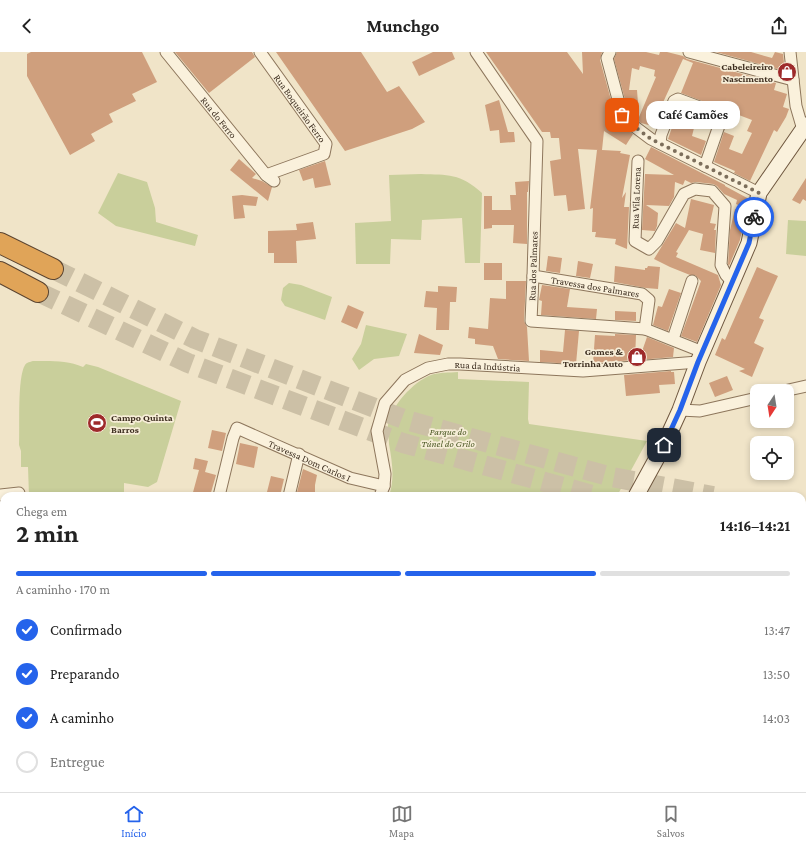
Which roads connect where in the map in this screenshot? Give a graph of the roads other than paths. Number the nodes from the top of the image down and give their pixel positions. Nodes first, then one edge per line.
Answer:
1 (166, 52) edge
2 (260, 52) edge
3 (476, 52) edge
4 (610, 52) edge
5 (689, 52) edge
6 (790, 52) edge
7 (793, 80) junction
8 (804, 127) edge
9 (660, 143) junction
10 (638, 161) dead end
11 (705, 166) junction
12 (270, 178) joint
13 (759, 193) junction
14 (0, 243) edge
15 (53, 269) tunnel mouth
16 (5, 275) edge
17 (534, 276) junction
18 (692, 281) dead end
19 (732, 282) junction
20 (38, 292) tunnel mouth
21 (645, 329) junction
22 (673, 339) junction
23 (701, 357) junction
24 (806, 386) edge
25 (794, 389) edge
26 (750, 400) edge
27 (680, 410) junction
28 (299, 454) junction
29 (382, 491) edge
30 (220, 492) edge
31 (290, 492) edge
32 (638, 492) edge

1 - 12 street, Rua do Ferro
2 - 12 street, Rua Boqueirão Ferro
3 - 17 street, Rua dos Palmares
4 - 9 street
5 - 7 street
6 - 7 street
7 - 8 street
8 - 13 street
9 - 11 street
9 - 11 street
10 - 19 street, Rua Vila Lorena
11 - 13 street
13 - 19 street
14 - 15 highway
16 - 20 highway
17 - 21 street, Travessa dos Palmares
17 - 21 street, Rua dos Palmares
18 - 22 street
19 - 23 street
21 - 22 street, Rua dos Palmares
22 - 23 street, Rua dos Palmares
23 - 27 street
23 - 29 street, Rua da Indústria
24 - 25 street
26 - 27 street
27 - 32 street
28 - 29 street, Travessa Dom Carlos I
28 - 30 street, Travessa Dom Carlos I
28 - 31 street

